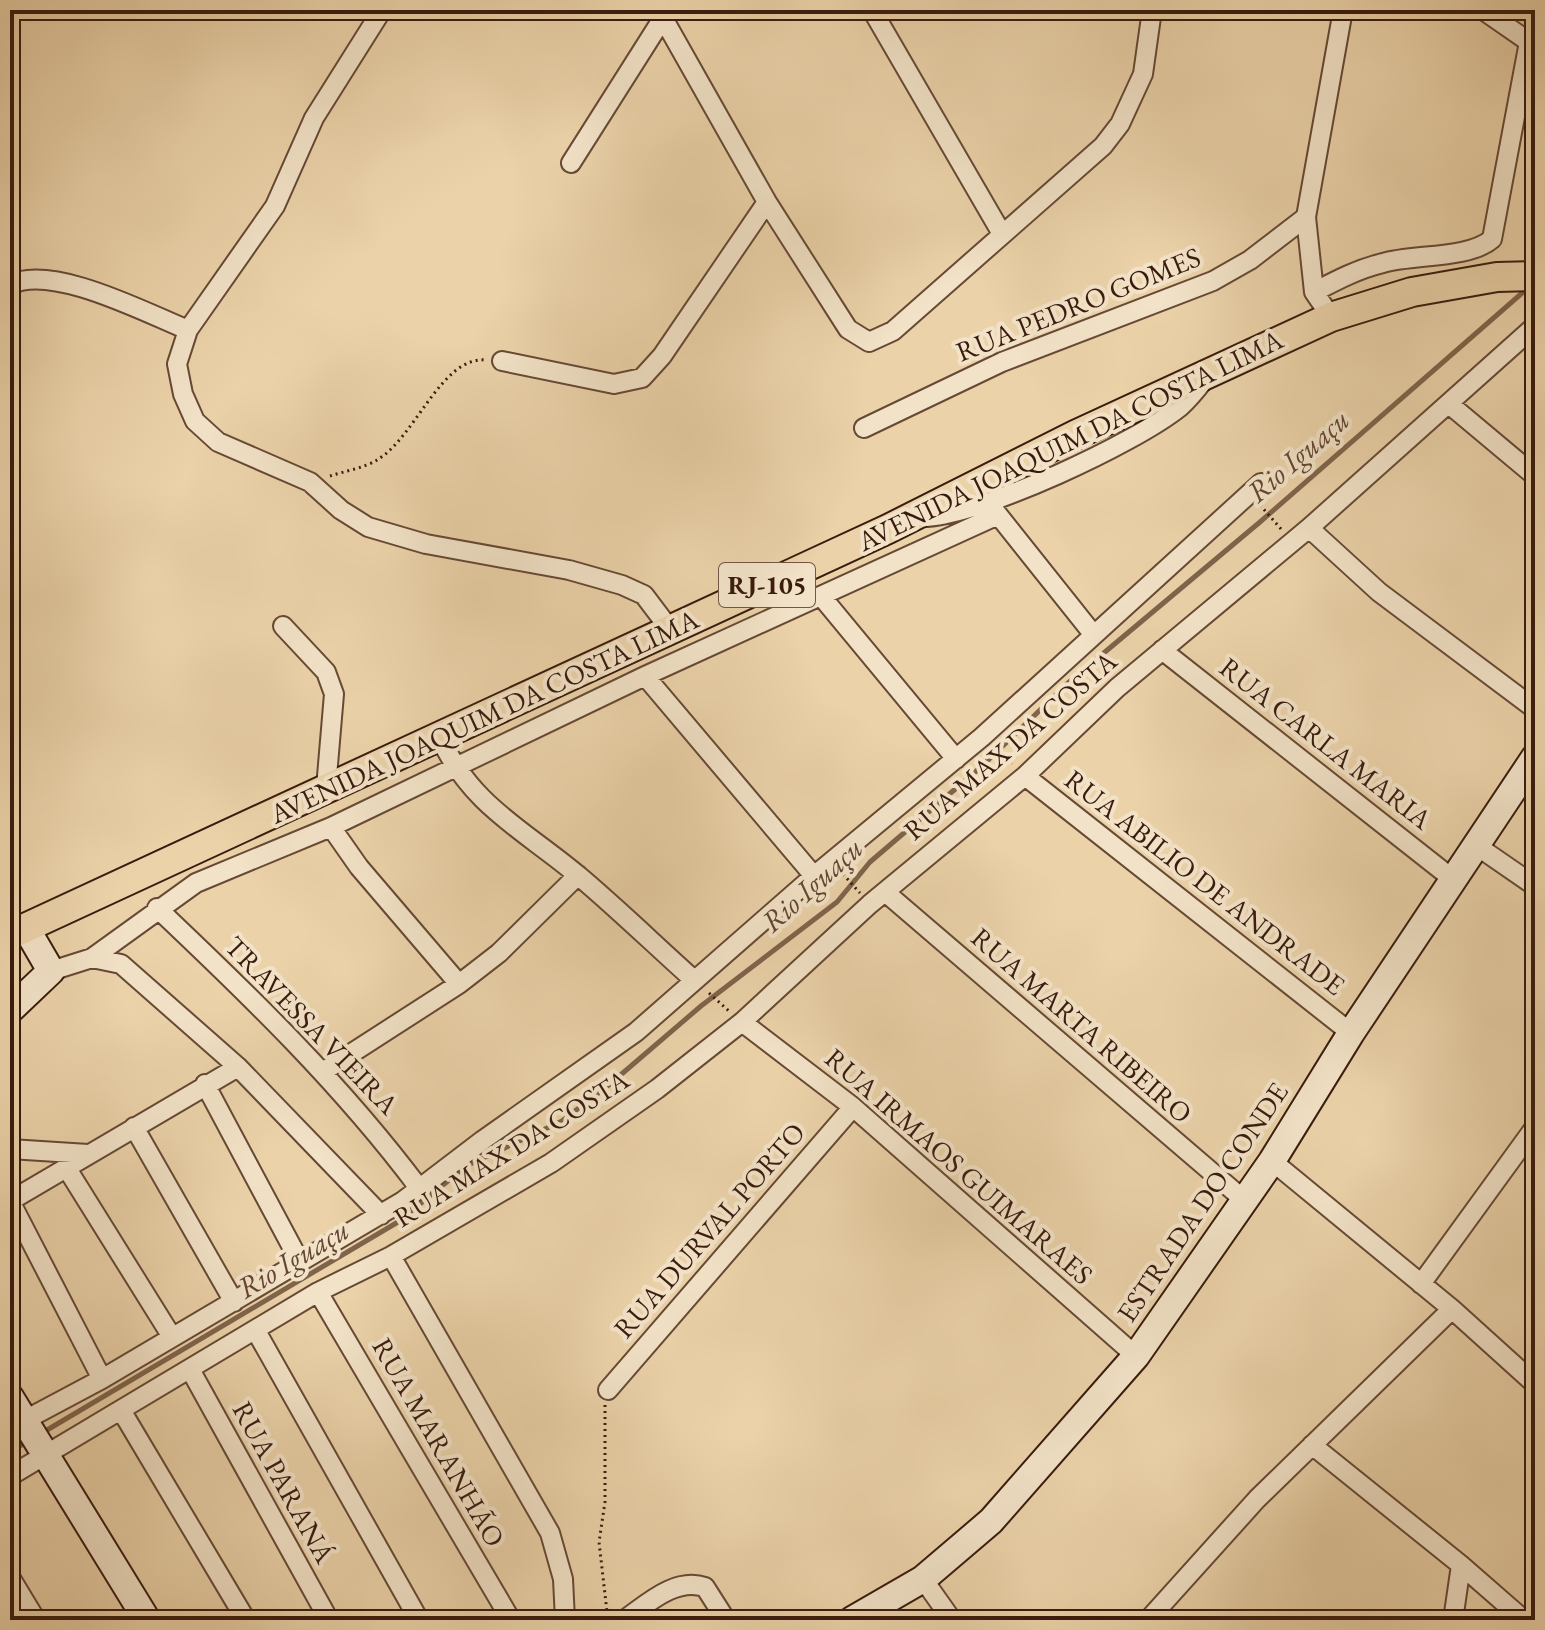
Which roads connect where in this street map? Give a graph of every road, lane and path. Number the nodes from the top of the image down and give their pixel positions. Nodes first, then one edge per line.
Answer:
1 (382, 10) edge
2 (872, 10) edge
3 (1152, 10) edge
4 (1343, 10) edge
5 (1483, 10) edge
6 (665, 14) edge
7 (1532, 44) edge
8 (571, 163) dead end
9 (767, 202) junction
10 (1306, 217) junction
11 (1002, 234) junction
12 (1535, 276) edge
13 (10, 285) edge
14 (1314, 292) junction
15 (1331, 317) junction
16 (1535, 326) edge
17 (188, 330) junction
18 (502, 361) joint
19 (1209, 375) junction
20 (1449, 404) junction
21 (864, 428) dead end
22 (1535, 476) edge
23 (310, 482) junction
24 (1259, 492) joint
25 (994, 510) junction
26 (911, 518) junction
27 (1309, 528) junction
28 (1284, 532) dead end
29 (821, 596) junction
30 (283, 626) dead end
31 (669, 628) junction
32 (1093, 634) junction
33 (1162, 650) junction
34 (645, 676) junction
35 (1535, 709) edge
36 (439, 736) junction
37 (989, 743) dead end
38 (1535, 757) edge
39 (956, 759) junction
40 (369, 768) junction
41 (454, 768) junction
42 (1021, 773) junction
43 (326, 788) junction
44 (385, 800) junction
45 (331, 827) junction
46 (1477, 846) junction
47 (837, 868) dead end
48 (578, 875) junction
49 (814, 876) junction
50 (1454, 880) junction
51 (1535, 886) edge
52 (885, 892) junction
53 (864, 898) dead end
54 (157, 908) junction
55 (18, 931) edge
56 (92, 958) junction
57 (51, 971) junction
58 (697, 983) junction
59 (459, 984) junction
60 (10, 1010) edge
61 (739, 1019) junction
62 (1351, 1033) junction
63 (238, 1067) junction
64 (324, 1071) junction
65 (205, 1084) junction
66 (853, 1107) junction
67 (134, 1127) junction
68 (1535, 1127) edge
69 (10, 1149) edge
70 (88, 1154) junction
71 (1272, 1161) junction
72 (66, 1167) junction
73 (419, 1188) junction
74 (1243, 1199) junction
75 (10, 1201) edge
76 (381, 1215) junction
77 (391, 1256) junction
78 (300, 1262) junction
79 (1421, 1284) junction
80 (318, 1292) junction
81 (234, 1302) junction
82 (1452, 1309) junction
83 (256, 1331) junction
84 (172, 1337) junction
85 (1136, 1356) junction
86 (191, 1371) junction
87 (102, 1379) junction
88 (1535, 1384) edge
89 (608, 1390) joint
90 (10, 1397) edge
91 (121, 1410) junction
92 (20, 1424) edge
93 (1312, 1445) junction
94 (47, 1454) junction
95 (10, 1476) edge
96 (1461, 1565) junction
97 (10, 1577) edge
98 (923, 1579) junction
99 (143, 1618) edge
100 (36, 1620) edge
101 (246, 1620) edge
102 (329, 1620) edge
103 (419, 1620) edge
104 (511, 1620) edge
105 (565, 1620) edge
106 (608, 1620) edge
107 (624, 1620) edge
108 (726, 1620) edge
109 (852, 1620) edge
110 (952, 1620) edge
111 (1148, 1620) edge
112 (1453, 1620) edge
113 (1524, 1620) edge

1 - 17 street
2 - 11 street
3 - 11 street
4 - 10 street
5 - 7 street
6 - 8 street
6 - 9 street
7 - 14 street
9 - 11 street
9 - 18 street
10 - 14 street
10 - 21 street, RUA PEDRO GOMES
12 - 15 main road, AVENIDA JOAQUIM DA COSTA LIMA / RJ-105
13 - 17 street
14 - 15 street
15 - 19 main road, AVENIDA JOAQUIM DA COSTA LIMA / RJ-105
16 - 20 street, RUA MAX DA COSTA
17 - 23 street
18 - 23 path
19 - 25 street
19 - 26 main road, AVENIDA JOAQUIM DA COSTA LIMA / RJ-105
20 - 22 street
20 - 27 street, RUA MAX DA COSTA
23 - 31 street
24 - 28 path
24 - 32 street, RUA MAX DA COSTA
25 - 26 street
25 - 29 street
25 - 32 street
26 - 31 main road, AVENIDA JOAQUIM DA COSTA LIMA / RJ-105
27 - 33 street, RUA MAX DA COSTA
27 - 35 street
29 - 34 street
29 - 39 street
30 - 43 street
31 - 36 main road, AVENIDA JOAQUIM DA COSTA LIMA / RJ-105
32 - 39 street, RUA MAX DA COSTA
33 - 42 street, RUA MAX DA COSTA
33 - 50 street, RUA CARLA MARIA
34 - 41 street
34 - 49 street
36 - 40 main road, AVENIDA JOAQUIM DA COSTA LIMA / RJ-105
36 - 41 street
37 - 42 path
38 - 46 street, ESTRADA DO CONDE
39 - 49 street, RUA MAX DA COSTA
40 - 43 main road, AVENIDA JOAQUIM DA COSTA LIMA / RJ-105
40 - 44 street
41 - 44 street
41 - 48 street
42 - 52 street, RUA MAX DA COSTA
42 - 62 street, RUA ABILIO DE ANDRADE
43 - 55 main road, AVENIDA JOAQUIM DA COSTA LIMA / RJ-105
44 - 45 street
45 - 54 street
45 - 59 street
46 - 50 street, ESTRADA DO CONDE
46 - 51 street
47 - 53 path
48 - 58 street
48 - 59 street
49 - 58 street, RUA MAX DA COSTA
50 - 62 street, ESTRADA DO CONDE
52 - 61 street, RUA MAX DA COSTA
52 - 74 street, RUA MARTA RIBEIRO
54 - 56 street
54 - 64 street, TRAVESSA VIEIRA
55 - 57 street
56 - 57 street
56 - 63 street
57 - 60 street
58 - 61 path
58 - 73 street, RUA MAX DA COSTA
59 - 64 street
61 - 66 street, RUA IRMAOS GUIMARAES
61 - 77 street, RUA MAX DA COSTA
62 - 71 street, ESTRADA DO CONDE
63 - 65 street
63 - 76 street
64 - 73 street, TRAVESSA VIEIRA
65 - 67 street
65 - 78 street
66 - 85 street, RUA IRMAOS GUIMARAES
66 - 89 street, RUA DURVAL PORTO
67 - 70 street
67 - 81 street
68 - 79 street
69 - 70 street
70 - 72 street
71 - 74 street, ESTRADA DO CONDE
71 - 79 street
72 - 75 street
72 - 84 street
73 - 76 street, RUA MAX DA COSTA
74 - 85 street, ESTRADA DO CONDE
75 - 87 street
76 - 78 street, RUA MAX DA COSTA
77 - 80 street, RUA MAX DA COSTA
77 - 105 street
78 - 81 street, RUA MAX DA COSTA
79 - 82 street
80 - 83 street, RUA MAX DA COSTA
80 - 104 street, RUA MARANHÃO
81 - 84 street, RUA MAX DA COSTA
82 - 88 street
82 - 93 street
83 - 86 street, RUA MAX DA COSTA
83 - 103 street
84 - 87 street, RUA MAX DA COSTA
85 - 98 street, ESTRADA DO CONDE
86 - 91 street, RUA MAX DA COSTA
86 - 102 street, RUA PARANÁ
87 - 92 street, RUA MAX DA COSTA
89 - 106 path
90 - 92 street
91 - 94 street, RUA MAX DA COSTA
91 - 101 street
92 - 94 street
93 - 96 street
93 - 111 street
94 - 95 street, RUA MAX DA COSTA
94 - 99 street
96 - 112 street
96 - 113 street
97 - 100 street
98 - 109 street, ESTRADA DO CONDE
98 - 110 street
107 - 108 street

